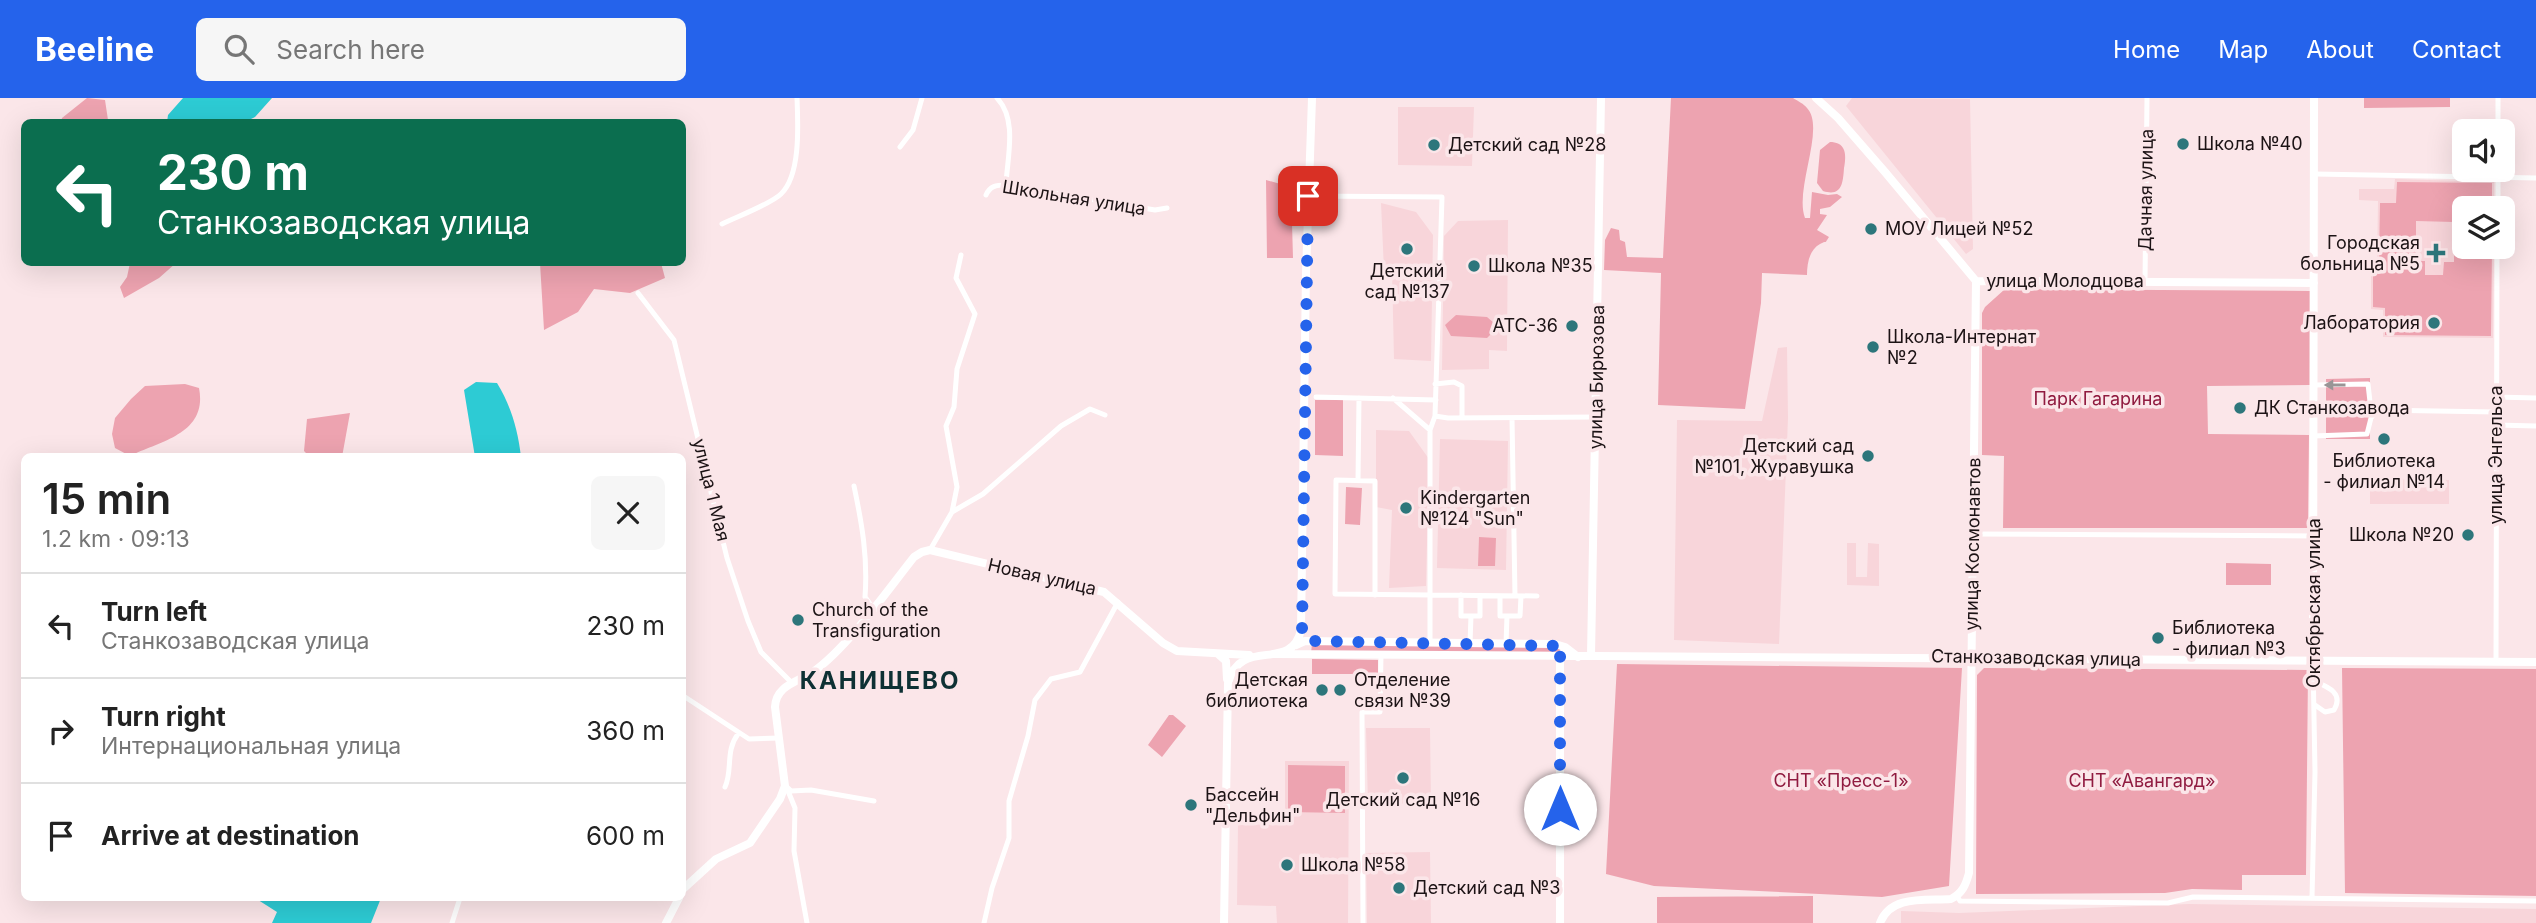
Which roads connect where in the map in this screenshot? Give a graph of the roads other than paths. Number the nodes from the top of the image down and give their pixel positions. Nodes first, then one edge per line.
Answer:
1 (797, 98) edge
2 (922, 98) edge
3 (997, 98) edge
4 (1312, 98) edge
5 (1601, 98) edge
6 (1815, 98) edge
7 (2147, 98) edge
8 (2314, 98) edge
9 (2498, 98) edge
10 (2498, 119) edge
11 (900, 147) dead end
12 (2315, 174) junction
13 (2452, 177) edge
14 (2515, 178) edge
15 (2536, 178) edge
16 (1006, 185) junction
17 (986, 195) dead end
18 (1308, 196) junction
19 (1167, 208) dead end
20 (722, 224) dead end
21 (961, 256) dead end
22 (2497, 259) edge
23 (1976, 281) junction
24 (2145, 281) junction
25 (2314, 283) junction
26 (638, 293) dead end
27 (1435, 384) junction
28 (2314, 385) junction
29 (1316, 397) dead end
30 (2496, 397) junction
31 (1359, 398) junction
32 (1392, 398) junction
33 (2536, 398) edge
34 (1436, 400) junction
35 (2376, 410) junction
36 (2496, 412) junction
37 (1105, 415) dead end
38 (1435, 416) junction
39 (1596, 417) junction
40 (1462, 418) junction
41 (1512, 418) junction
42 (2496, 425) junction
43 (2536, 426) edge
44 (1430, 430) junction
45 (2313, 436) junction
46 (1358, 481) junction
47 (854, 486) dead end
48 (952, 512) junction
49 (1972, 534) junction
50 (2313, 536) junction
51 (930, 550) junction
52 (1429, 594) junction
53 (1375, 595) junction
54 (1461, 595) junction
55 (1480, 596) junction
56 (1500, 596) junction
57 (1518, 596) junction
58 (1536, 596) dead end
59 (1118, 602) junction
60 (873, 608) junction
61 (1471, 616) junction
62 (1507, 616) junction
63 (1301, 630) junction
64 (1312, 641) junction
65 (1430, 642) junction
66 (1471, 643) junction
67 (1506, 644) junction
68 (1296, 645) junction
69 (1562, 646) junction
70 (1218, 654) junction
71 (1276, 654) junction
72 (1257, 655) junction
73 (1302, 655) junction
74 (1381, 655) junction
75 (1591, 656) junction
76 (1560, 657) junction
77 (1578, 657) junction
78 (1971, 660) junction
79 (2313, 662) junction
80 (2496, 662) junction
81 (2536, 663) edge
82 (2314, 681) junction
83 (792, 683) junction
84 (1227, 691) junction
85 (686, 698) edge
86 (2315, 705) junction
87 (738, 734) junction
88 (779, 738) junction
89 (785, 786) junction
90 (725, 787) dead end
91 (874, 801) dead end
92 (686, 885) edge
93 (1960, 893) junction
94 (2312, 897) junction
95 (459, 901) edge
96 (677, 901) edge
97 (2536, 901) edge
98 (452, 923) edge
99 (666, 923) edge
100 (807, 923) edge
101 (985, 923) edge
102 (1224, 923) edge
103 (1363, 923) edge
104 (1560, 923) edge
105 (1880, 923) edge

1 - 20 street
2 - 11 street
3 - 16 street
4 - 18 street
5 - 39 street, улица Бирюзова
6 - 23 street, улица Молодцова
7 - 24 street, Дачная улица
8 - 12 street, Октябрьская улица
9 - 10 street
12 - 13 street
12 - 25 street, Октябрьская улица
14 - 15 street
16 - 17 street, Школьная улица
16 - 19 street, Школьная улица
18 - 27 street
18 - 63 street
21 - 48 street
22 - 30 street, улица Энгельса
23 - 24 street, улица Молодцова
23 - 49 street, улица Космонавтов
24 - 25 street, улица Молодцова
25 - 28 street, Октябрьская улица
26 - 83 street, улица 1 Мая
27 - 34 street
27 - 40 street
35 -> 28 street
28 - 45 street, Октябрьская улица
29 - 31 street
30 - 33 street
30 - 36 street, улица Энгельса
31 - 32 street
31 - 46 street
32 - 34 street
32 - 44 street
34 - 38 street
35 - 36 street
35 - 45 street
36 - 42 street, улица Энгельса
37 - 48 street
38 - 40 street
38 - 44 street
39 - 41 street
39 - 75 street, улица Бирюзова
40 - 41 street
41 - 57 street
42 - 43 street
42 - 80 street, улица Энгельса
44 - 52 street
45 - 50 street, Октябрьская улица
46 - 53 street
46 - 53 street
47 - 60 street
48 - 51 street
49 - 50 street
49 - 78 street, улица Космонавтов
50 - 79 street, Октябрьская улица
51 - 59 street, Новая улица
51 - 60 street
52 - 53 street
52 - 54 street
52 - 65 street
54 - 55 street
54 - 61 street
55 - 56 street
55 - 61 street
56 - 57 street
56 - 62 street
57 - 58 street
57 - 62 street
59 - 70 street, Новая улица
59 - 101 street
60 - 83 street
61 - 66 street
62 - 67 street
63 - 64 street
63 - 68 street
64 - 65 street
64 - 68 street
65 - 66 street
66 - 67 street
67 - 69 street
68 - 71 street
68 - 73 street
69 - 76 street
69 - 77 street
70 - 72 street, Новая улица
70 - 84 street
71 - 72 street, Станкозаводская улица
71 - 73 street, Станкозаводская улица
72 - 84 street
73 - 74 street, Станкозаводская улица
74 - 76 street, Станкозаводская улица
74 - 103 street
75 - 77 street, Станкозаводская улица
75 - 78 street, Станкозаводская улица
76 - 77 street, Станкозаводская улица
76 - 104 street
78 - 79 street, Станкозаводская улица
78 - 93 street, улица Космонавтов
79 - 80 street, Станкозаводская улица
79 - 82 street, Октябрьская улица
80 - 81 street, Станкозаводская улица
82 - 86 street, Октябрьская улица
82 - 86 street
83 - 88 street
84 - 102 street
85 - 87 street
86 - 94 street, Октябрьская улица
87 - 88 street
87 - 90 street
88 - 89 street
89 - 91 street
89 - 92 street
89 - 100 street
93 - 94 street
93 - 105 street
94 - 97 street
95 - 98 street
96 - 99 street

